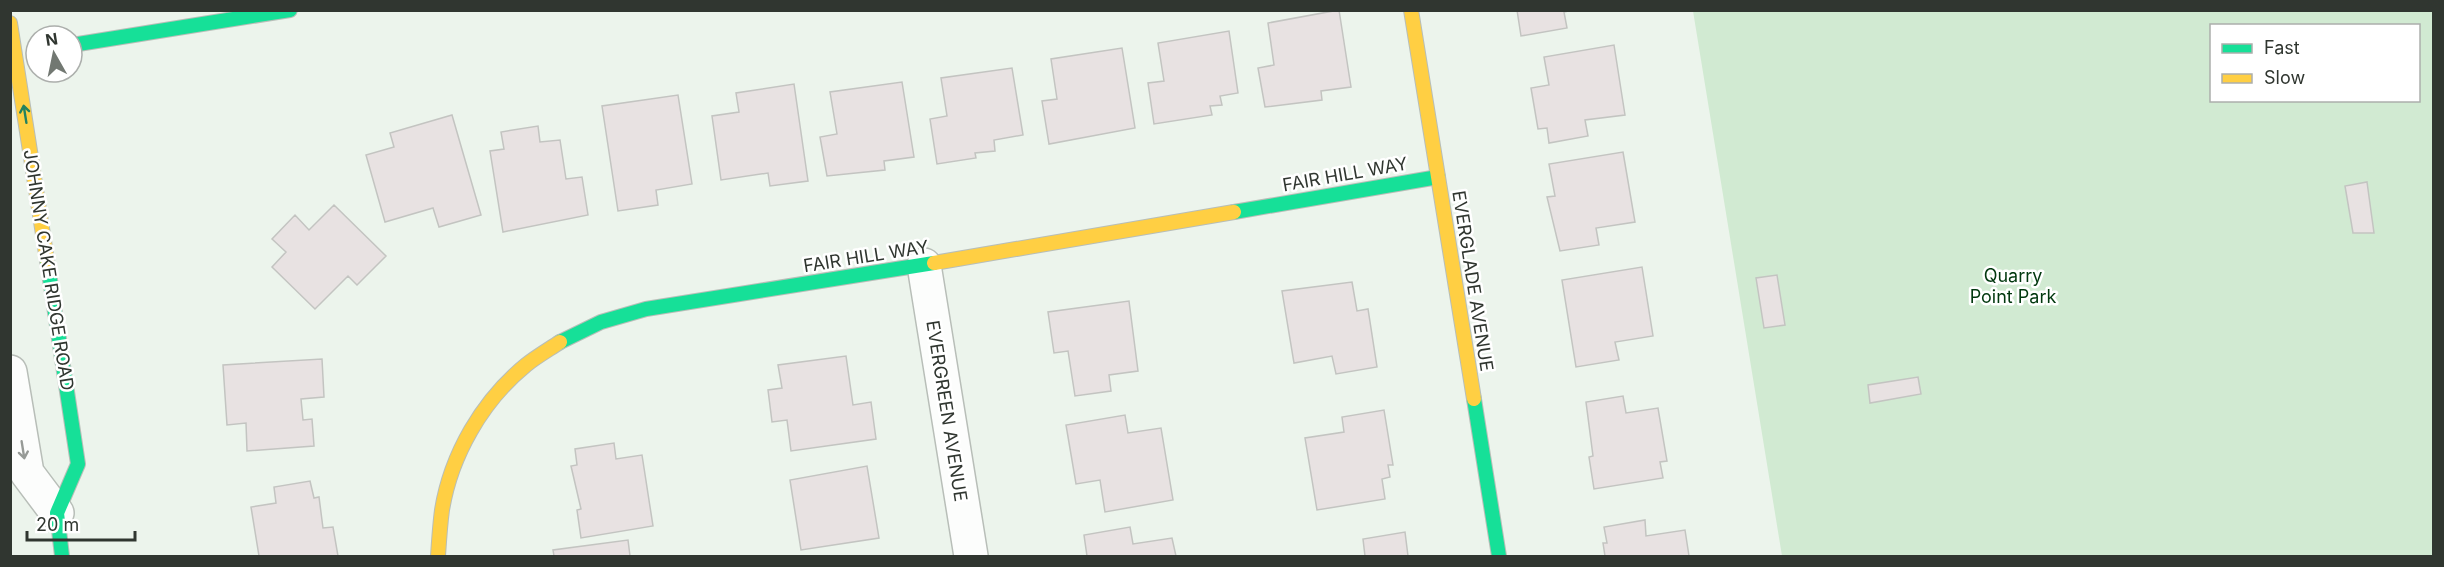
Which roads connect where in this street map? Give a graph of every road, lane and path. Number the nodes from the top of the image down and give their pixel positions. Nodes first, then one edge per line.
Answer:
1 (290, 10) edge
2 (1411, 10) edge
3 (10, 23) edge
4 (84, 43) edge
5 (17, 52) edge
6 (1438, 177) junction
7 (924, 265) junction
8 (10, 372) edge
9 (57, 513) junction
10 (62, 556) edge
11 (438, 556) edge
12 (971, 556) edge
13 (1499, 556) edge

1 - 4 street
2 - 6 street, EVERGLADE AVENUE
3 - 5 street, JOHNNY CAKE RIDGE ROAD
9 -> 5 street, JOHNNY CAKE RIDGE ROAD
6 - 7 street, FAIR HILL WAY
6 - 13 street, EVERGLADE AVENUE
7 - 11 street, FAIR HILL WAY
7 - 12 street, EVERGREEN AVENUE
8 -> 9 street
9 - 10 street, JOHNNY CAKE RIDGE ROAD

